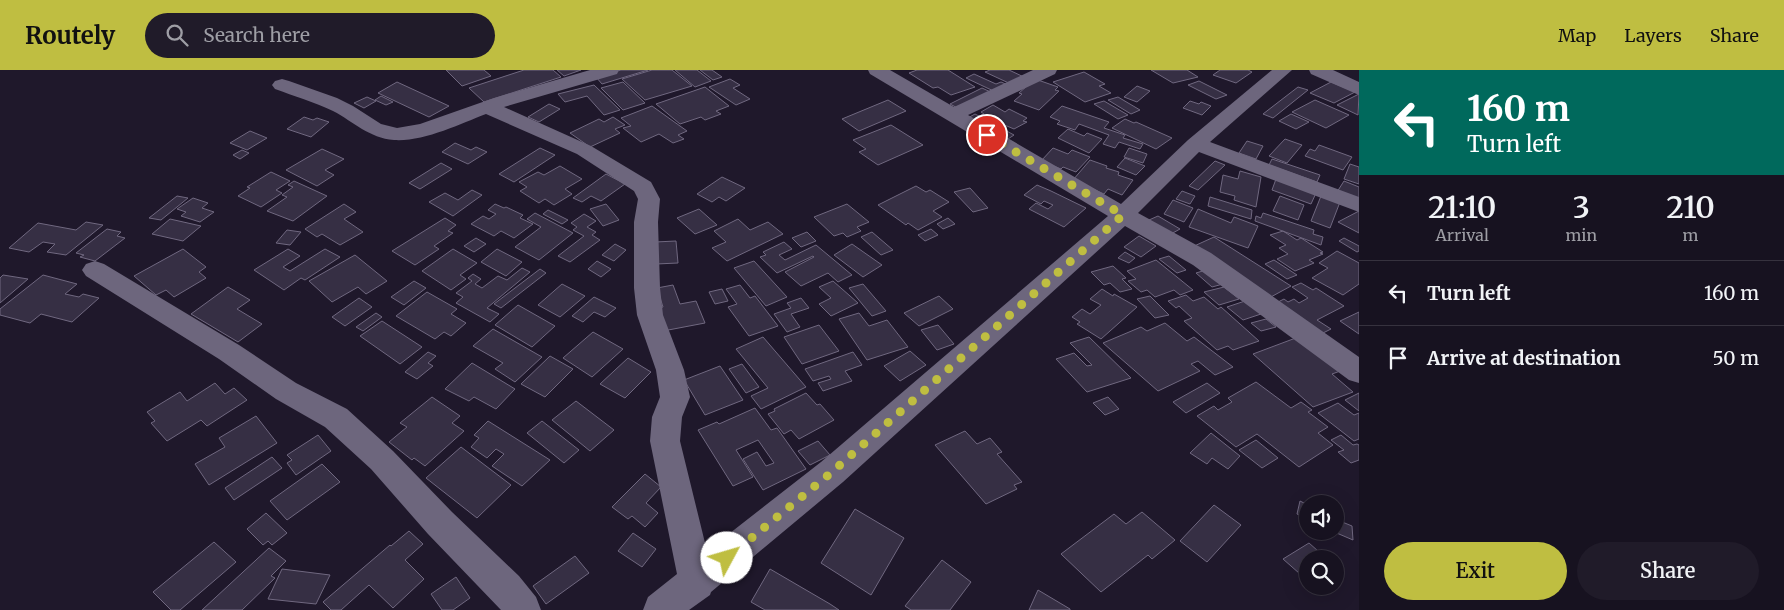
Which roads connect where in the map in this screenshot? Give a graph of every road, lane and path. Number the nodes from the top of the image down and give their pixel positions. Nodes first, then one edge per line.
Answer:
1 (610, 70) edge
2 (877, 70) edge
3 (1048, 70) edge
4 (1283, 70) edge
5 (1318, 70) edge
6 (282, 85) dead end
7 (1359, 89) edge
8 (487, 107) junction
9 (953, 115) junction
10 (1195, 144) junction
11 (1359, 205) edge
12 (1123, 215) junction
13 (95, 270) dead end
14 (1359, 372) edge
15 (697, 583) junction
16 (523, 610) edge
17 (662, 610) edge

1 - 8 street
2 - 9 street
3 - 9 street
4 - 10 street
5 - 7 street
6 - 8 street
8 - 15 street
9 - 12 street
10 - 11 street
10 - 12 street
12 - 14 street
12 - 15 street
13 - 16 street
15 - 17 street

